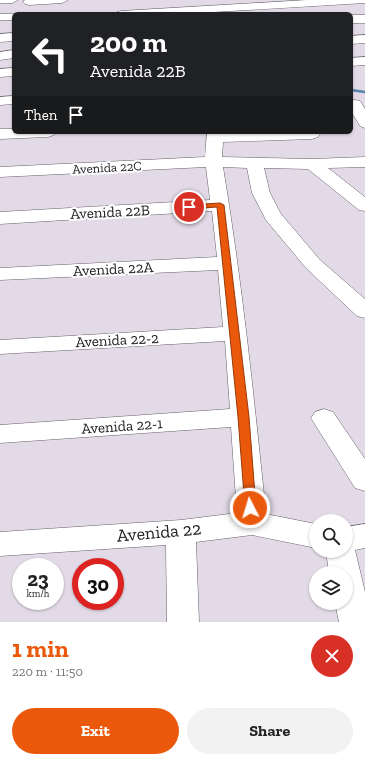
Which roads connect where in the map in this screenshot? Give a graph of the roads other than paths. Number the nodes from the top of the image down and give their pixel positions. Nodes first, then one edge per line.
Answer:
1 (0, 0) edge
2 (12, 0) edge
3 (62, 0) edge
4 (365, 0) edge
5 (28, 1) edge
6 (237, 3) edge
7 (31, 12) edge
8 (142, 12) edge
9 (0, 17) edge
10 (12, 17) edge
11 (353, 19) edge
12 (365, 19) edge
13 (12, 37) edge
14 (0, 38) edge
15 (365, 39) edge
16 (353, 40) edge
17 (12, 54) edge
18 (0, 56) edge
19 (365, 60) edge
20 (353, 62) edge
21 (12, 72) edge
22 (0, 73) edge
23 (12, 100) edge
24 (0, 101) edge
25 (355, 104) dead end
26 (365, 122) edge
27 (0, 134) edge
28 (12, 134) edge
29 (250, 134) edge
30 (311, 134) edge
31 (215, 135) edge
32 (213, 162) junction
33 (255, 162) junction
34 (365, 162) edge
35 (316, 164) junction
36 (0, 172) edge
37 (362, 200) edge
38 (220, 205) junction
39 (0, 218) edge
40 (227, 263) junction
41 (0, 274) edge
42 (365, 311) edge
43 (235, 333) junction
44 (0, 347) edge
45 (244, 417) junction
46 (324, 418) dead end
47 (0, 434) edge
48 (365, 481) edge
49 (252, 523) junction
50 (181, 532) junction
51 (309, 535) edge
52 (365, 536) edge
53 (353, 538) edge
54 (0, 544) edge
55 (353, 610) edge
56 (183, 622) edge
57 (355, 622) edge

1 - 2 street
3 - 5 street
4 - 6 street
5 - 7 street
6 - 8 street
9 - 10 street
11 - 12 street
13 - 14 street
15 - 16 street
17 - 18 street
19 - 20 street
21 - 22 street
23 - 24 street
25 - 26 street
27 - 28 street
29 - 31 street
30 - 35 street
31 - 32 street
32 - 33 street, Avenida 22C
32 - 36 street, Avenida 22C
32 - 38 street
33 - 35 street, Avenida 22C
33 - 42 street
34 - 35 street, Avenida 22C
35 - 37 street
38 - 39 street, Avenida 22B
38 - 40 street
40 - 41 street, Avenida 22A
40 - 43 street
43 - 44 street, Avenida 22-2
43 - 45 street
45 - 47 street, Avenida 22-1
45 - 49 street
46 - 48 street
49 - 50 street, Avenida 22
49 - 51 street, Avenida 22
50 - 54 street, Avenida 22
50 - 56 street
52 - 53 street
55 - 57 street

